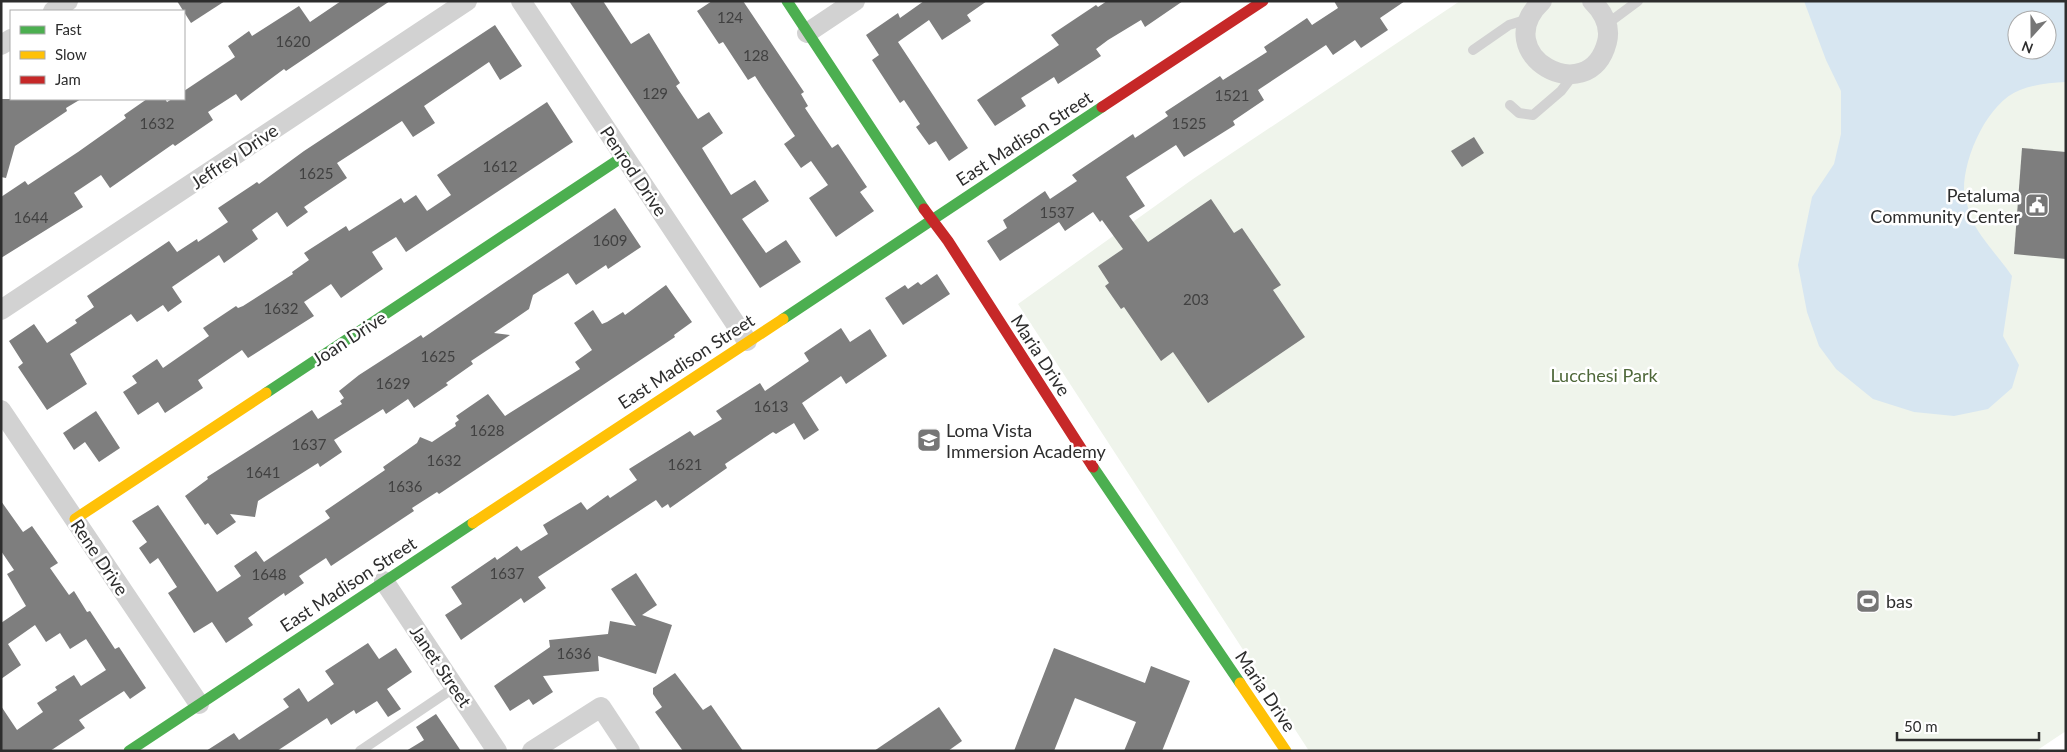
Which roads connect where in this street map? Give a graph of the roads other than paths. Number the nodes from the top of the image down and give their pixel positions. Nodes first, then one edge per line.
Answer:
1 (68, 1) edge
2 (467, 1) edge
3 (521, 1) edge
4 (787, 1) edge
5 (855, 1) edge
6 (1263, 1) edge
7 (1542, 1) edge
8 (1592, 1) edge
9 (1638, 1) edge
10 (54, 10) edge
11 (1528, 19) junction
12 (1607, 24) junction
13 (807, 32) junction
14 (1473, 50) dead end
15 (1574, 74) junction
16 (1510, 105) dead end
17 (624, 156) junction
18 (932, 220) junction
19 (1, 310) edge
20 (747, 342) junction
21 (1, 410) edge
22 (75, 519) junction
23 (384, 581) junction
24 (455, 687) junction
25 (199, 704) junction
26 (129, 751) edge
27 (360, 751) edge
28 (498, 751) edge
29 (532, 751) edge
30 (630, 751) edge
31 (1286, 751) edge

1 - 10 street
2 - 19 street, Jeffrey Drive
3 - 17 street, Penrod Drive
4 - 13 street, Maria Drive
5 - 13 street
6 - 18 street, East Madison Street
7 - 11 street
8 - 12 street
9 - 12 lane
11 - 14 lane
11 - 15 street
12 - 15 street
13 - 18 street, Maria Drive
15 - 16 lane
17 - 20 street, Penrod Drive
17 - 22 street, Joan Drive
18 - 20 street, East Madison Street
18 - 31 street, Maria Drive
20 - 23 street, East Madison Street
21 - 22 street, Rene Drive
22 - 25 street, Rene Drive
23 - 24 street, Janet Street
23 - 25 street, East Madison Street
24 - 27 lane
24 - 28 street, Janet Street
25 - 26 street, East Madison Street
29 - 30 street

